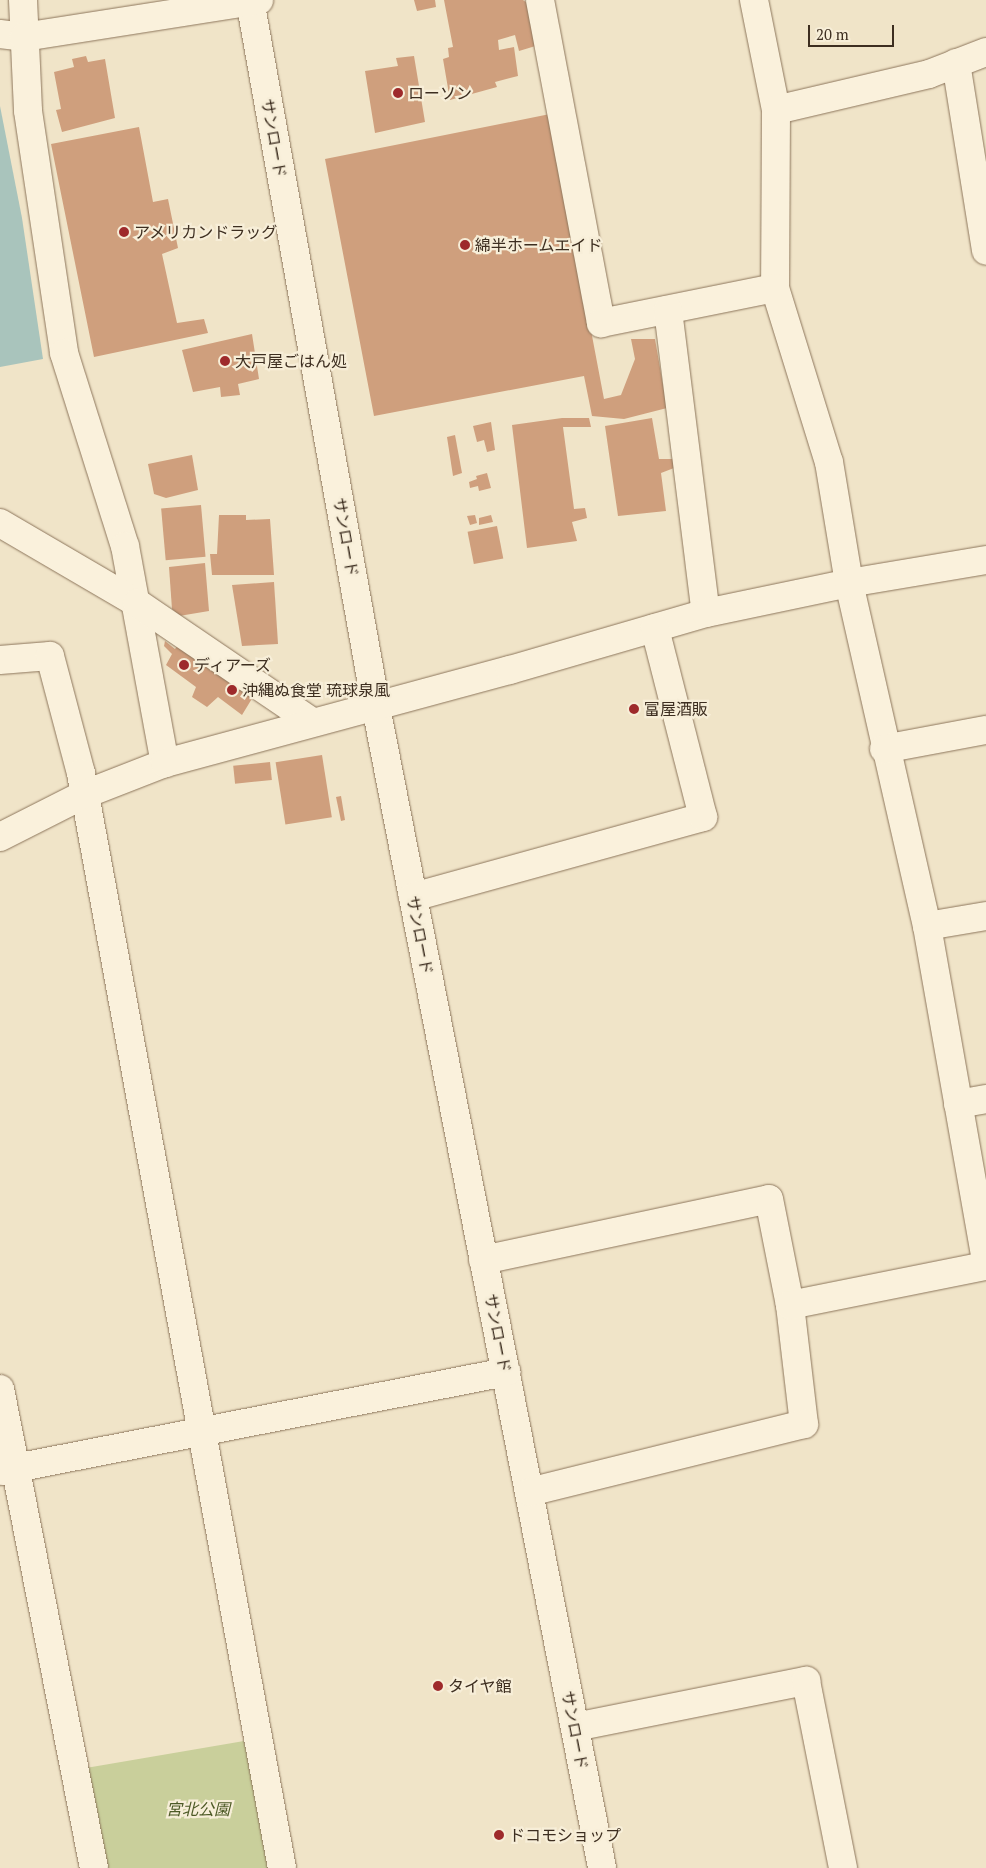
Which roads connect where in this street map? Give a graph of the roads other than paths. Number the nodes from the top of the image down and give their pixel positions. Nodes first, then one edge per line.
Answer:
1 (24, 0) edge
2 (540, 0) edge
3 (754, 0) edge
4 (253, 1) edge
5 (12, 36) edge
6 (986, 52) edge
7 (956, 64) junction
8 (776, 110) junction
9 (986, 246) edge
10 (775, 288) junction
11 (668, 310) junction
12 (0, 523) edge
13 (986, 560) edge
14 (849, 583) junction
15 (137, 603) junction
16 (706, 613) junction
17 (654, 628) junction
18 (0, 660) edge
19 (376, 707) junction
20 (312, 722) junction
21 (986, 730) edge
22 (884, 749) junction
23 (165, 763) junction
24 (83, 795) junction
25 (0, 838) edge
26 (413, 897) junction
27 (986, 916) edge
28 (927, 926) junction
29 (986, 1099) edge
30 (958, 1104) junction
31 (483, 1260) junction
32 (986, 1261) edge
33 (986, 1266) edge
34 (790, 1305) junction
35 (506, 1372) junction
36 (0, 1389) edge
37 (201, 1432) junction
38 (8, 1469) edge
39 (530, 1492) junction
40 (575, 1727) junction
41 (94, 1868) edge
42 (282, 1868) edge
43 (602, 1868) edge
44 (843, 1868) edge

1 - 5 street
2 - 11 street
3 - 8 street
4 - 5 street
4 - 19 street, サンロード
5 - 15 street
6 - 7 street
7 - 8 street
7 - 9 street
8 - 10 street
10 - 11 street
10 - 14 street
11 - 16 street
12 - 15 street
13 - 14 street
14 - 16 street
14 - 22 street
15 - 20 street
15 - 23 street
16 - 17 street
17 - 19 street
17 - 26 street
18 - 24 street
19 - 20 street
19 - 26 street, サンロード
20 - 23 street
21 - 22 street
22 - 28 street
23 - 24 street
24 - 25 street
24 - 37 street
26 - 31 street, サンロード
27 - 28 street
28 - 30 street
29 - 30 street
30 - 32 street
31 - 34 street
31 - 35 street, サンロード
33 - 34 street
34 - 39 street
35 - 37 street
35 - 39 street, サンロード
36 - 38 street
37 - 38 street
37 - 42 street
38 - 41 street
39 - 40 street, サンロード
40 - 43 street, サンロード
40 - 44 street

